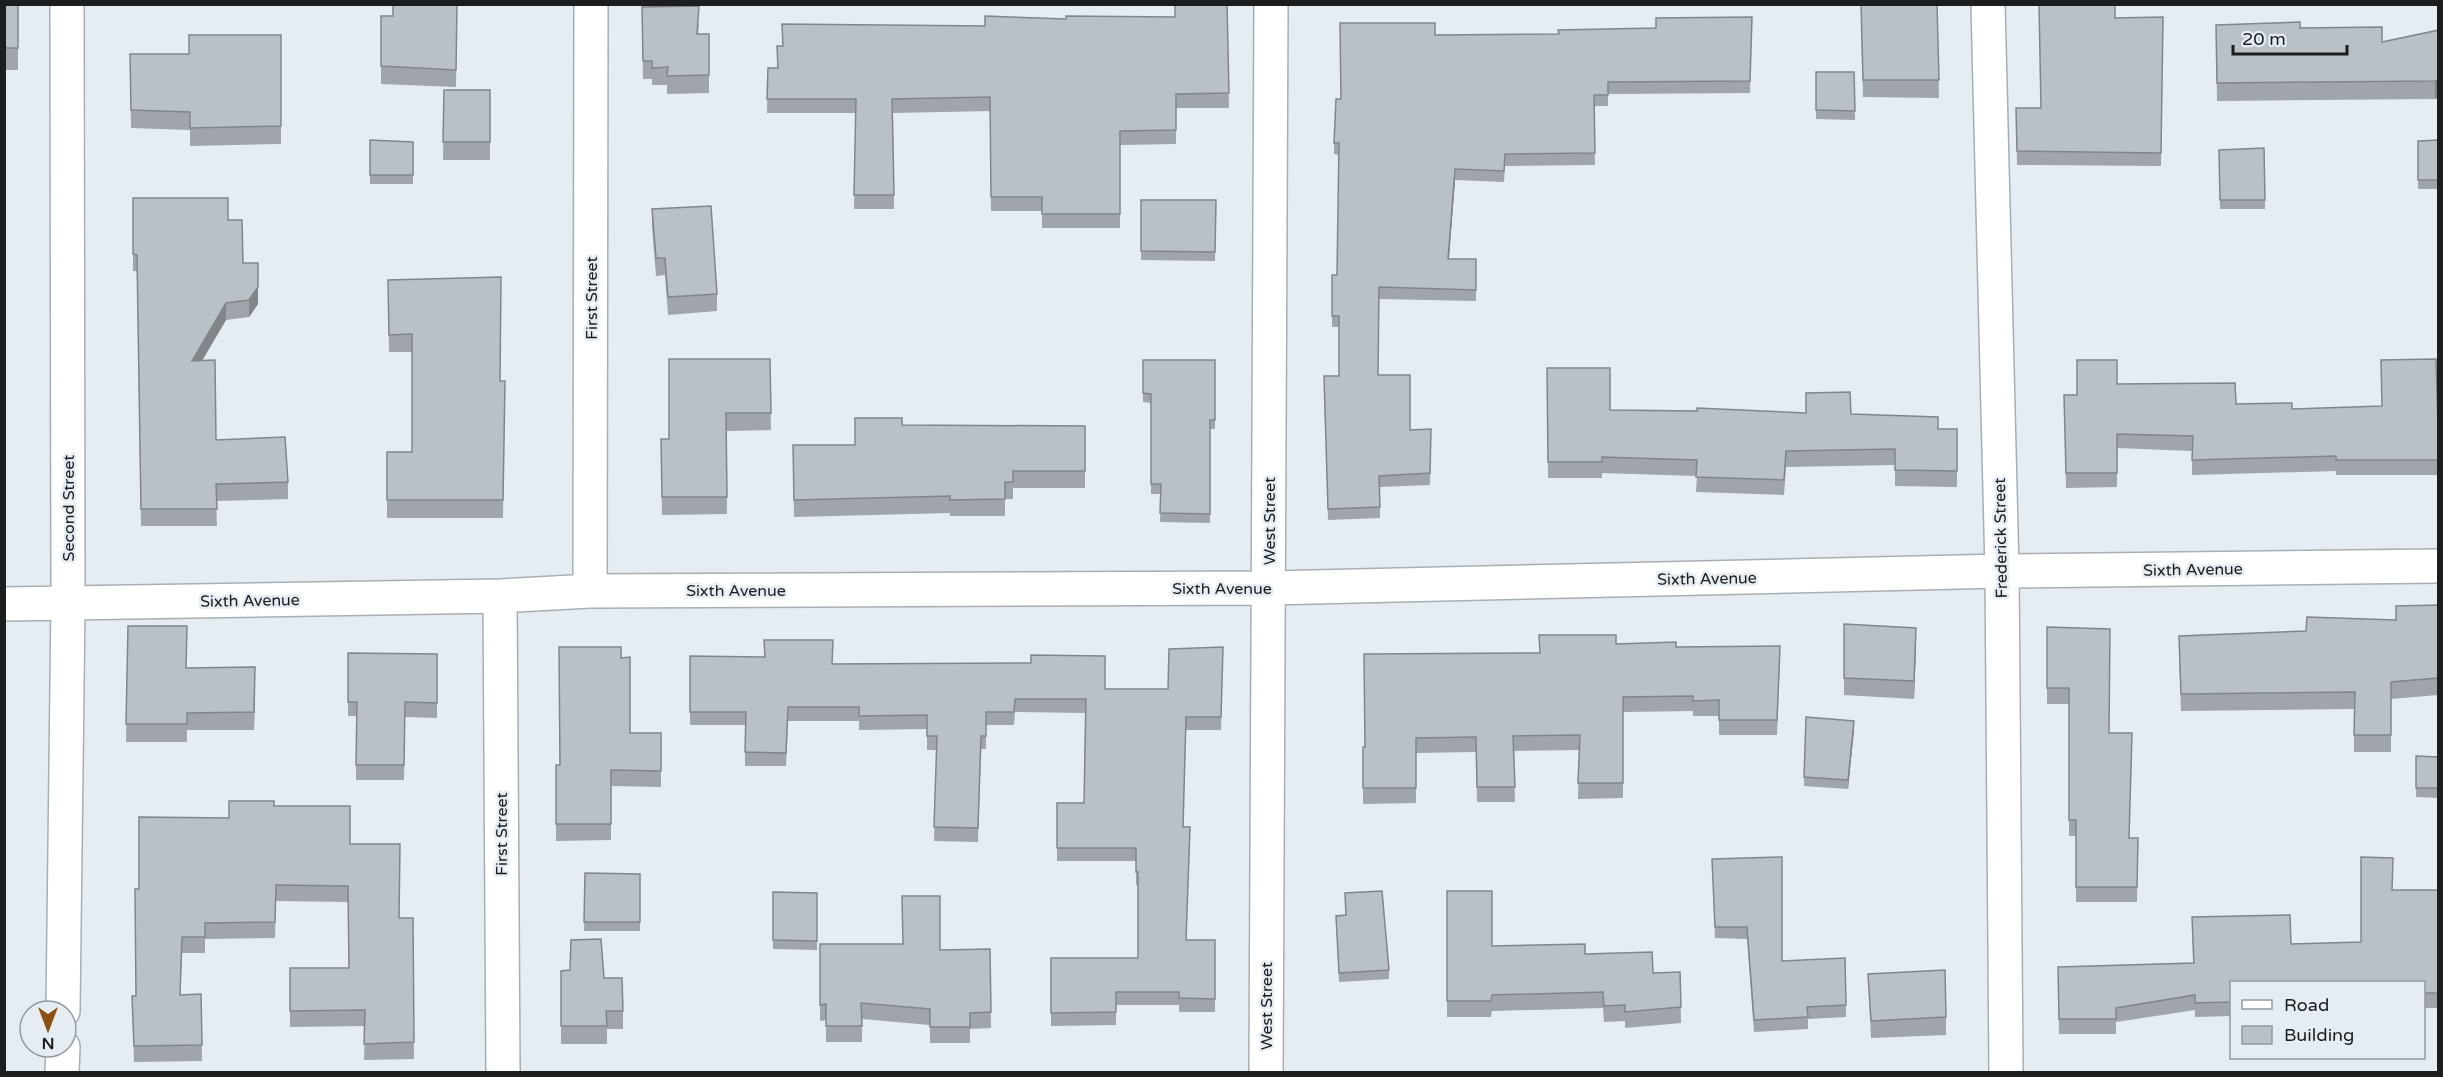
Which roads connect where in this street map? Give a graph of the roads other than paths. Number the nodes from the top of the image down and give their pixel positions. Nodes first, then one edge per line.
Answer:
1 (67, 4) edge
2 (591, 4) edge
3 (1271, 4) edge
4 (1988, 4) edge
5 (2439, 566) edge
6 (2002, 571) junction
7 (1269, 588) junction
8 (590, 591) junction
9 (500, 596) junction
10 (68, 603) junction
11 (4, 604) edge
12 (63, 999) edge
13 (503, 1072) edge
14 (1266, 1072) edge
15 (2006, 1072) edge

1 - 10 street, Second Street
2 - 8 street, First Street
3 - 7 street, West Street
4 - 6 street, Frederick Street
5 - 6 street, Sixth Avenue
6 - 7 street, Sixth Avenue
6 - 15 street, Frederick Street
7 - 8 street, Sixth Avenue
7 - 14 street, West Street
8 - 9 street, Sixth Avenue
9 - 10 street, Sixth Avenue
9 - 13 street, First Street
10 - 11 street, Sixth Avenue
10 - 12 street, Second Street

